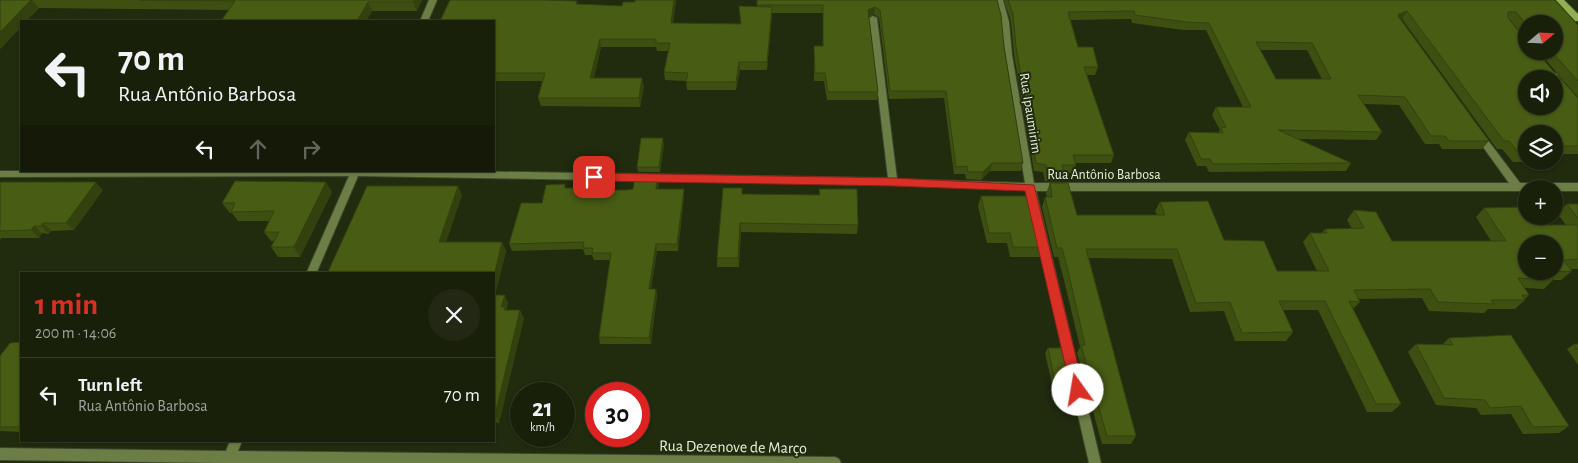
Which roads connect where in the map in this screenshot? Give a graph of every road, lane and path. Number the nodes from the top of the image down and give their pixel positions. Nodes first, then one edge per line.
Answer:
1 (433, 0) edge
2 (999, 0) edge
3 (1560, 0) edge
4 (874, 18) dead end
5 (1578, 19) edge
6 (424, 20) edge
7 (1472, 124) edge
8 (356, 172) edge
9 (0, 174) edge
10 (893, 182) junction
11 (1030, 187) junction
12 (1517, 187) junction
13 (1578, 187) edge
14 (312, 272) edge
15 (236, 442) edge
16 (0, 454) edge
17 (228, 460) edge
18 (835, 463) edge
19 (1095, 463) edge

1 - 6 street
2 - 11 street, Rua Ipaumirim
3 - 5 street
4 - 10 street
7 - 12 street
8 - 9 street, Rua Antônio Barbosa
8 - 10 street, Rua Antônio Barbosa
8 - 14 street
10 - 11 street, Rua Antônio Barbosa
11 - 12 street, Rua Antônio Barbosa
11 - 19 street, Rua Ipaumirim
12 - 13 street, Rua Antônio Barbosa
15 - 17 street
16 - 17 street, Rua Dezenove de Março
17 - 18 street, Rua Dezenove de Março

